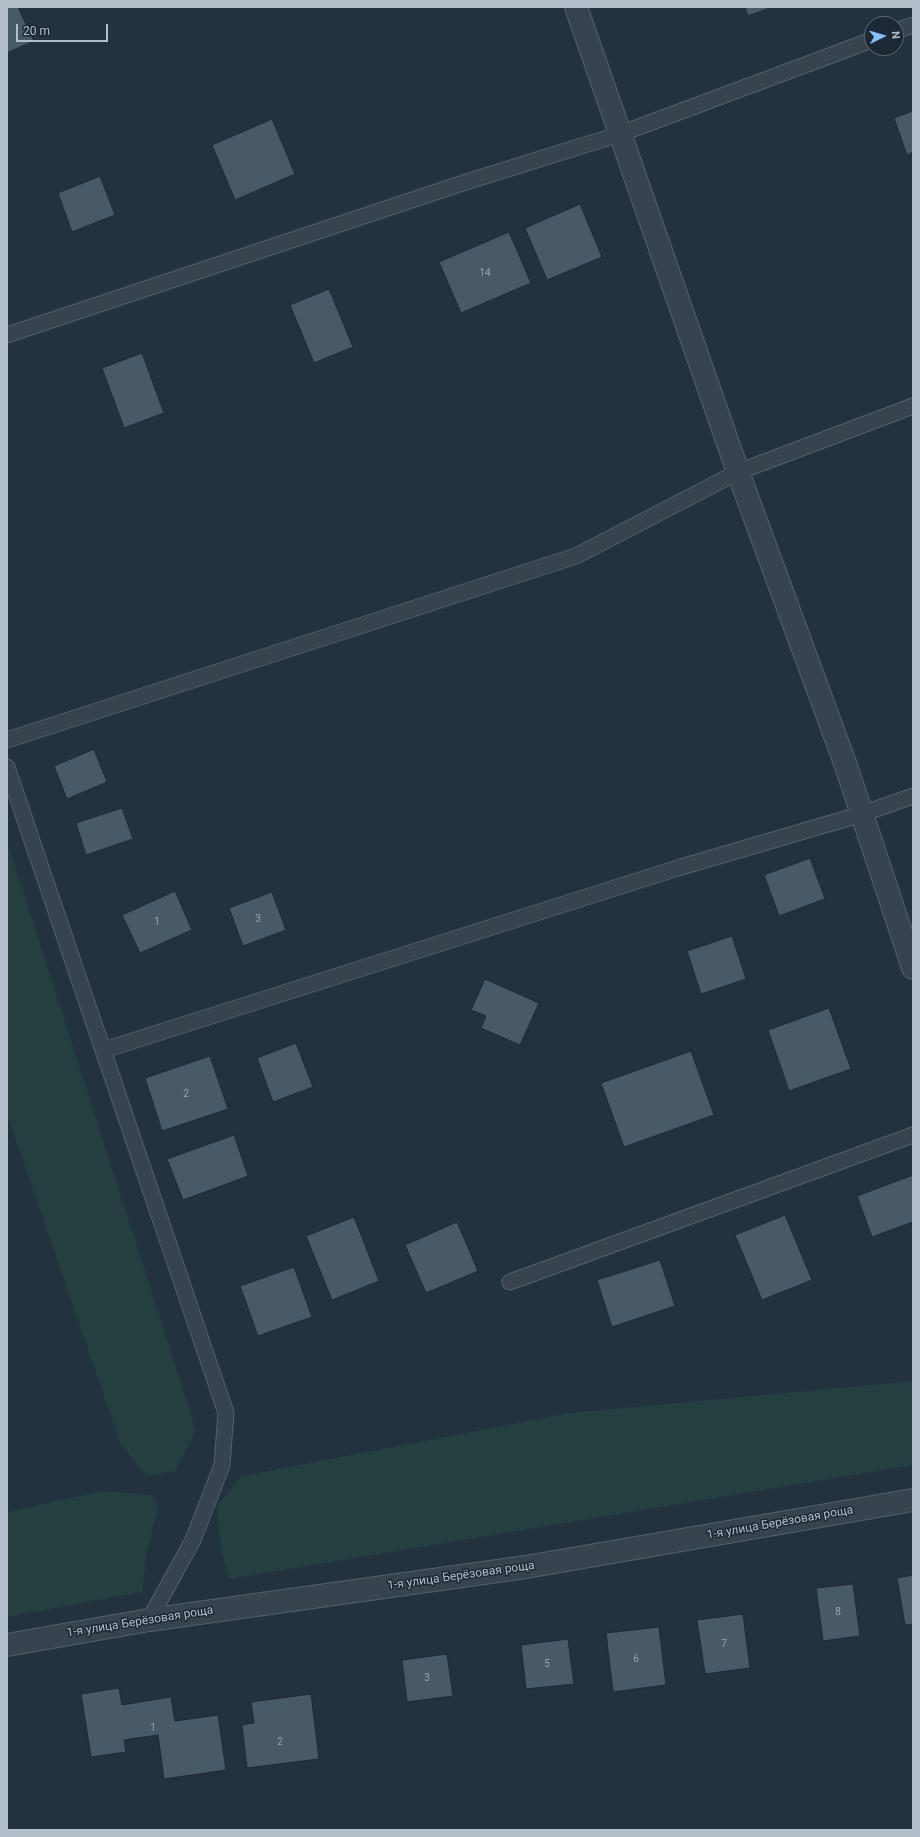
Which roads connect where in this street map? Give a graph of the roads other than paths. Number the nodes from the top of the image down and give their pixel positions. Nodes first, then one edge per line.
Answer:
1 (576, 7) edge
2 (864, 43) edge
3 (620, 134) junction
4 (7, 335) edge
5 (913, 406) edge
6 (738, 472) junction
7 (7, 740) edge
8 (7, 767) edge
9 (913, 796) edge
10 (862, 814) junction
11 (913, 968) edge
12 (104, 1050) junction
13 (913, 1135) edge
14 (510, 1282) dead end
15 (913, 1500) edge
16 (149, 1620) junction
17 (7, 1646) edge

1 - 3 street
2 - 3 lane
3 - 4 lane
3 - 6 street
5 - 6 lane
6 - 7 lane
6 - 10 street
8 - 12 lane
9 - 10 lane
10 - 11 street
10 - 12 lane
12 - 16 lane
13 - 14 lane
15 - 16 street, 1-я улица Берёзовая роща
16 - 17 street, 1-я улица Берёзовая роща

